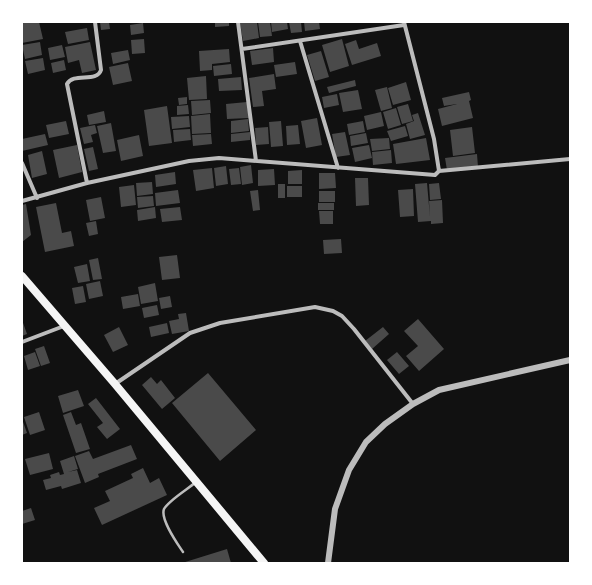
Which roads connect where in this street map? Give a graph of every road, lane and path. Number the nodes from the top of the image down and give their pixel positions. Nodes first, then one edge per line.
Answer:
1 (95, 22) edge
2 (238, 22) edge
3 (404, 23) edge
4 (300, 41) junction
5 (242, 49) junction
6 (570, 159) edge
7 (256, 161) junction
8 (22, 163) edge
9 (338, 168) junction
10 (438, 171) junction
11 (87, 183) junction
12 (37, 198) junction
13 (22, 201) edge
14 (22, 276) edge
15 (64, 326) junction
16 (22, 342) edge
17 (570, 360) edge
18 (115, 384) junction
19 (412, 404) junction
20 (196, 482) junction
21 (183, 552) dead end
22 (264, 563) edge
23 (328, 563) edge

1 - 11 street
2 - 5 street
3 - 4 street
3 - 10 street
4 - 5 street
4 - 9 street
5 - 7 street
6 - 10 street
7 - 9 street
7 - 11 street
8 - 12 street
9 - 10 street
11 - 12 street
12 - 13 street
14 - 15 highway
15 - 16 street
15 - 18 highway
17 - 19 street
18 - 19 street
18 - 20 highway
19 - 23 street
20 - 21 lane
20 - 22 highway

